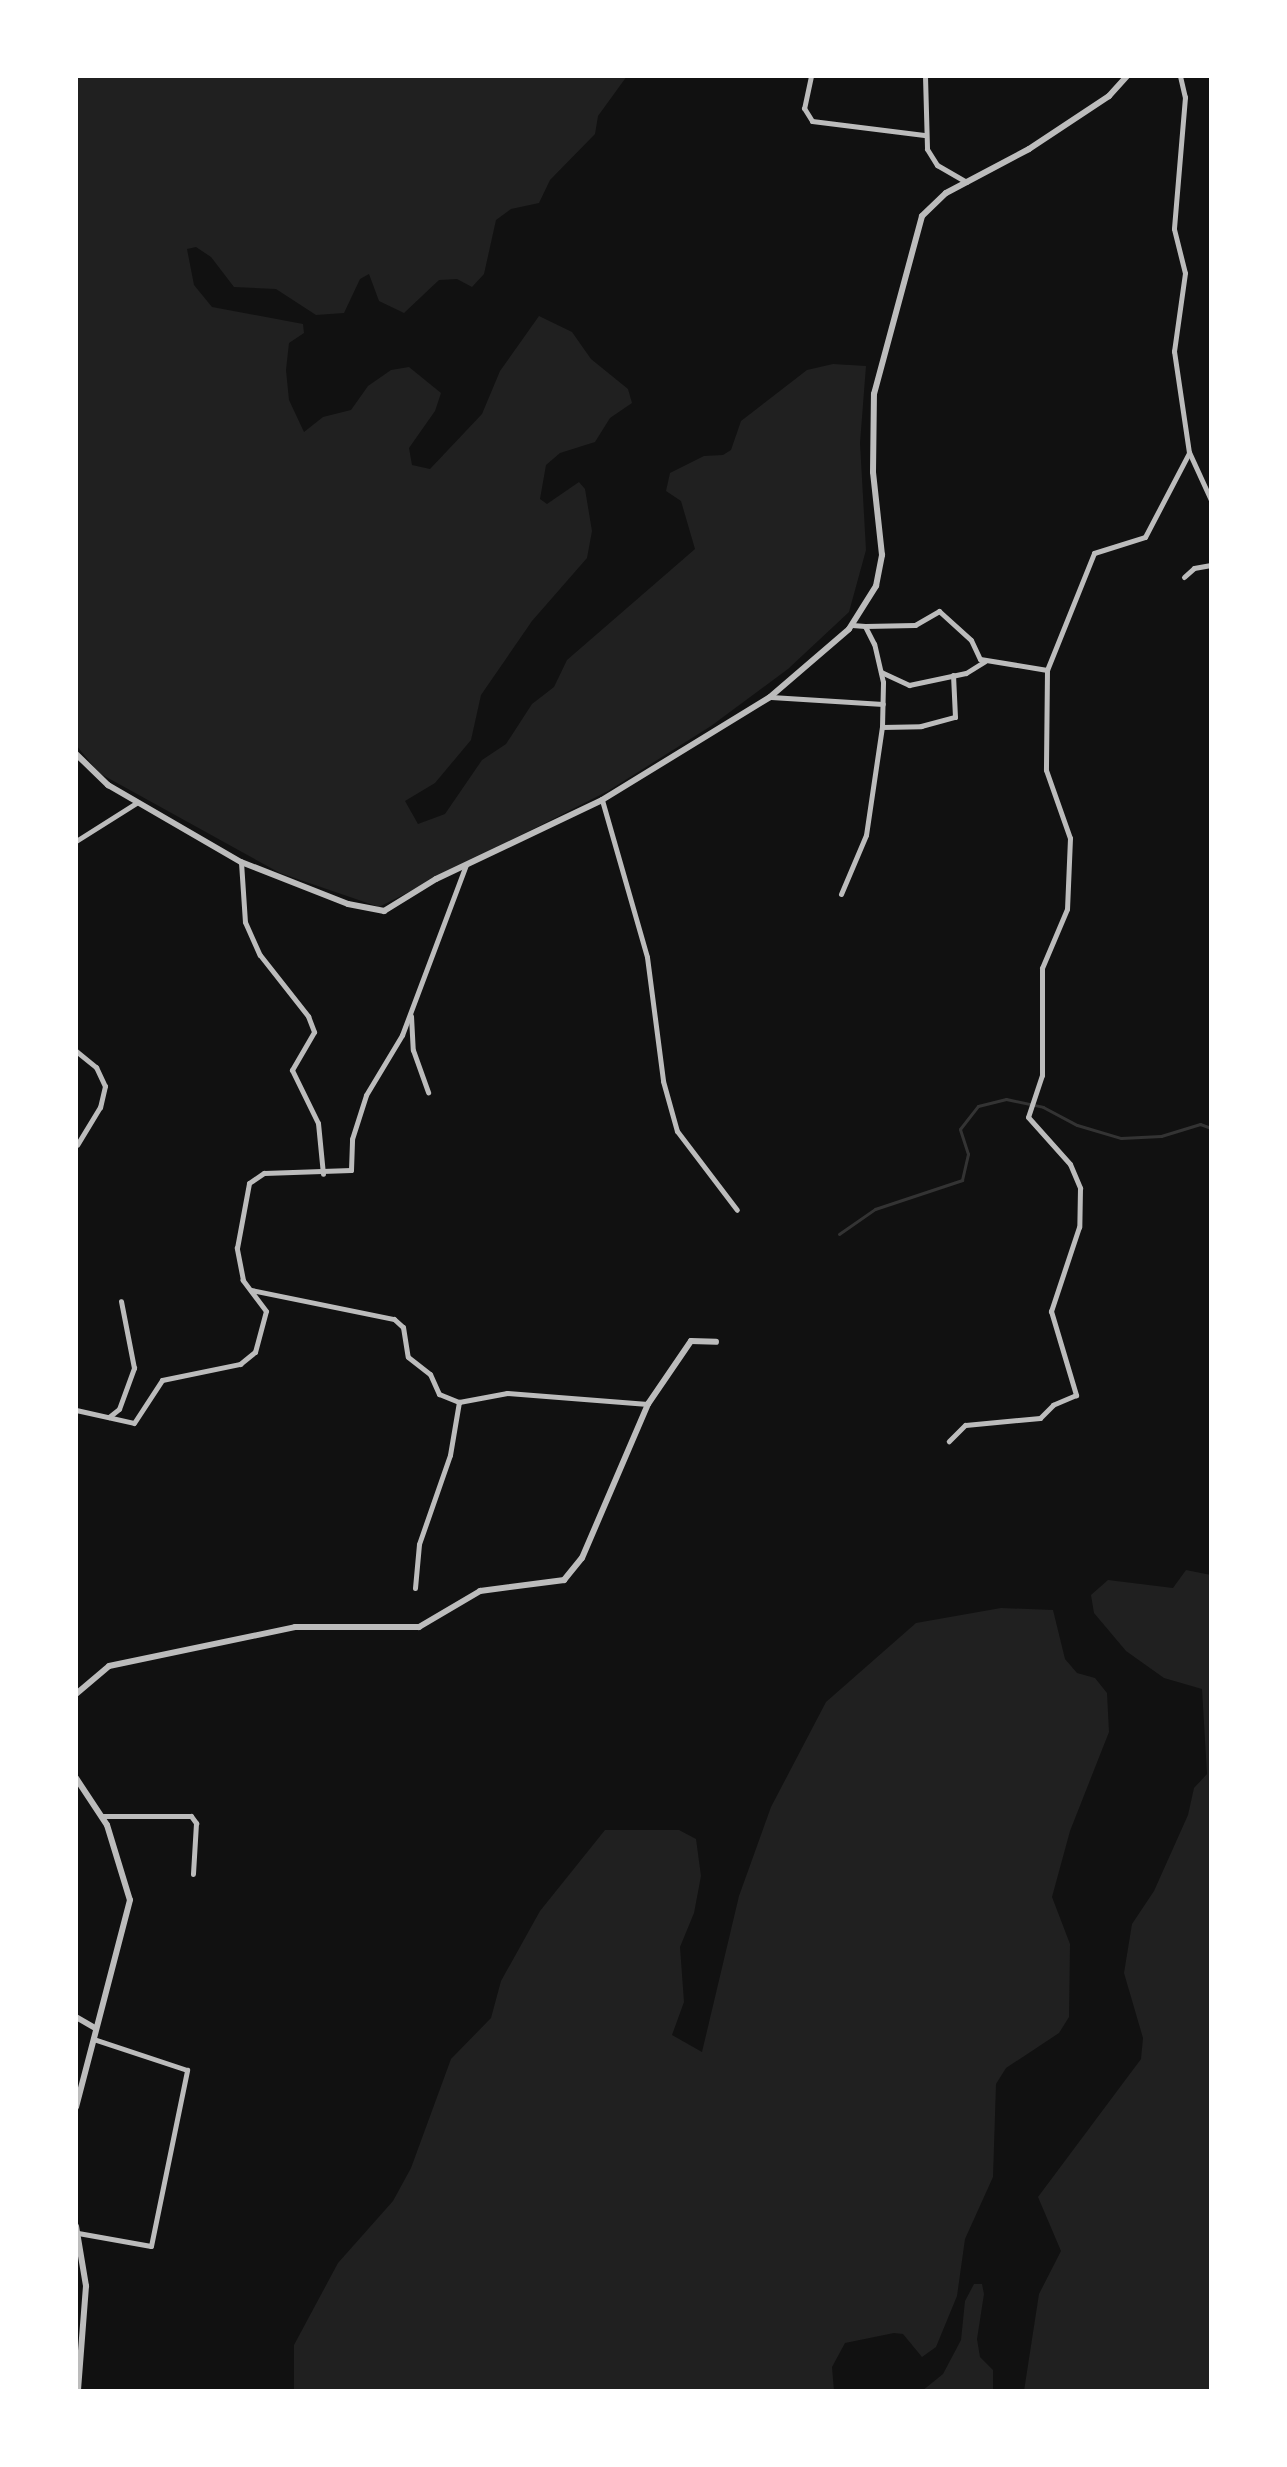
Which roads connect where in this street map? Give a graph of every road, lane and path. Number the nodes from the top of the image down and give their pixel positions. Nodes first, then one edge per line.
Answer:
1 (811, 76) edge
2 (925, 76) edge
3 (1127, 76) edge
4 (1180, 76) edge
5 (924, 135) junction
6 (966, 182) junction
7 (1189, 452) junction
8 (1211, 500) edge
9 (1211, 565) edge
10 (1184, 577) dead end
11 (852, 625) junction
12 (865, 626) junction
13 (985, 661) junction
14 (1047, 670) junction
15 (881, 672) junction
16 (953, 675) junction
17 (770, 697) junction
18 (883, 704) junction
19 (882, 727) junction
20 (76, 754) edge
21 (602, 800) junction
22 (136, 803) junction
23 (76, 841) edge
24 (241, 862) junction
25 (466, 865) junction
26 (841, 894) dead end
27 (411, 1011) junction
28 (76, 1051) edge
29 (428, 1092) dead end
30 (77, 1145) edge
31 (323, 1174) junction
32 (737, 1210) dead end
33 (250, 1290) junction
34 (121, 1301) dead end
35 (716, 1342) dead end
36 (459, 1402) junction
37 (648, 1404) junction
38 (76, 1410) edge
39 (104, 1418) junction
40 (949, 1441) dead end
41 (415, 1588) dead end
42 (76, 1694) edge
43 (76, 1778) edge
44 (102, 1816) junction
45 (193, 1874) dead end
46 (76, 2017) edge
47 (95, 2028) junction
48 (92, 2038) junction
49 (76, 2107) edge
50 (77, 2230) edge
51 (78, 2391) edge

1 - 5 street
2 - 5 street
3 - 6 street
4 - 7 street
5 - 6 street
6 - 11 street
7 - 8 street
7 - 14 street
9 - 10 street
11 - 12 street
11 - 17 street
12 - 13 street
12 - 15 street
13 - 14 street
13 - 16 street
14 - 40 street
15 - 16 street
15 - 18 street
16 - 19 street
17 - 18 street
17 - 21 street
18 - 19 street
19 - 26 street
20 - 22 street
21 - 25 street
21 - 32 street
22 - 23 street
22 - 24 street
24 - 25 street
24 - 31 street
25 - 27 street
27 - 29 street
27 - 31 street
28 - 30 street
31 - 33 street
33 - 36 street
33 - 39 street
34 - 39 street
35 - 37 street
36 - 37 street
36 - 41 street
37 - 42 street
38 - 39 street
43 - 44 street
44 - 45 street
44 - 47 street
46 - 47 street
47 - 48 street
48 - 49 street
48 - 50 street
50 - 51 street

